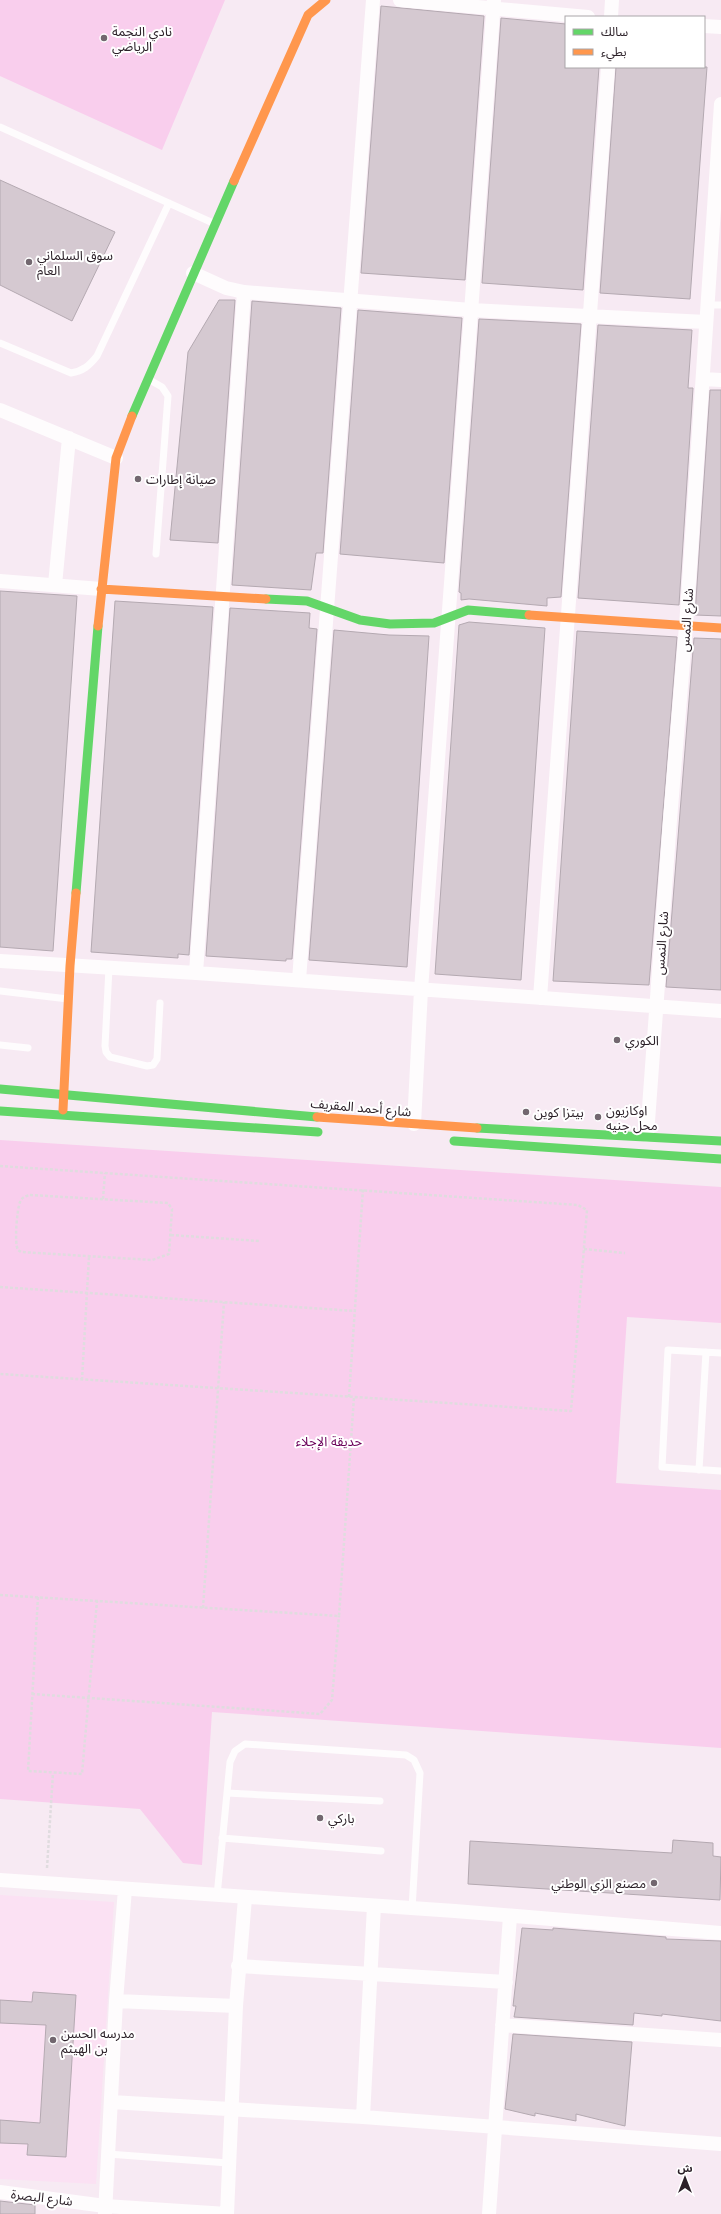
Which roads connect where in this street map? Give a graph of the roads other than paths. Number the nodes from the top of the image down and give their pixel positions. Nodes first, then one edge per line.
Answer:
1 (308, 0) edge
2 (326, 0) edge
3 (373, 0) edge
4 (400, 0) edge
5 (612, 0) edge
6 (493, 4) edge
7 (308, 15) junction
8 (581, 16) edge
9 (611, 16) edge
10 (705, 26) edge
11 (721, 27) edge
12 (608, 68) edge
13 (721, 104) edge
14 (0, 127) edge
15 (169, 203) junction
16 (215, 224) junction
17 (193, 273) junction
18 (715, 275) edge
19 (244, 292) junction
20 (350, 301) junction
21 (714, 305) edge
22 (471, 310) junction
23 (590, 316) junction
24 (706, 322) junction
25 (0, 343) edge
26 (148, 379) junction
27 (703, 379) junction
28 (721, 380) edge
29 (0, 410) edge
30 (69, 438) junction
31 (116, 458) junction
32 (156, 554) dead end
33 (0, 581) edge
34 (55, 585) junction
35 (101, 589) junction
36 (222, 597) junction
37 (326, 607) junction
38 (450, 614) junction
39 (568, 619) junction
40 (686, 626) junction
41 (721, 628) edge
42 (0, 961) edge
43 (70, 966) junction
44 (109, 968) junction
45 (196, 973) junction
46 (300, 980) junction
47 (421, 990) junction
48 (0, 991) edge
49 (540, 998) junction
50 (68, 999) junction
51 (160, 1003) dead end
52 (656, 1006) junction
53 (721, 1012) edge
54 (0, 1044) edge
55 (28, 1048) dead end
56 (0, 1089) edge
57 (63, 1094) junction
58 (0, 1111) edge
59 (63, 1115) junction
60 (414, 1124) junction
61 (331, 1132) dead end
62 (647, 1136) junction
63 (443, 1140) dead end
64 (721, 1141) edge
65 (721, 1160) edge
66 (706, 1352) junction
67 (721, 1353) edge
68 (699, 1470) junction
69 (721, 1471) edge
70 (227, 1793) junction
71 (380, 1801) dead end
72 (222, 1838) junction
73 (381, 1851) dead end
74 (0, 1880) edge
75 (125, 1889) junction
76 (217, 1896) junction
77 (245, 1898) junction
78 (374, 1906) junction
79 (412, 1909) junction
80 (510, 1916) junction
81 (721, 1933) edge
82 (238, 1966) junction
83 (370, 1974) junction
84 (506, 1982) junction
85 (116, 2001) junction
86 (236, 2006) junction
87 (502, 2025) junction
88 (721, 2040) edge
89 (111, 2102) junction
90 (230, 2110) junction
91 (363, 2117) junction
92 (495, 2127) junction
93 (721, 2144) edge
94 (108, 2154) junction
95 (228, 2163) junction
96 (0, 2192) edge
97 (105, 2210) edge
98 (227, 2214) edge
99 (489, 2214) edge

1 - 7 main road
2 - 7 main road
3 - 20 street
4 - 6 street
5 - 9 street
6 - 8 street
6 - 22 street
7 - 16 main road
10 - 11 street
12 - 23 street
13 - 18 street, شارع النمس
14 - 15 lane
15 - 16 lane
15 - 25 lane
16 - 17 main road
17 - 19 street
17 - 26 main road
18 - 21 street, شارع النمس
19 - 20 street
19 - 36 street
20 - 22 street
20 - 37 street
21 - 24 street, شارع النمس
22 - 23 street
22 - 38 street
23 - 24 street
23 - 39 street
24 - 27 street, شارع النمس
26 - 31 main road
26 - 32 lane
27 - 28 street
27 - 40 street, شارع النمس
29 - 30 street
30 - 31 street
30 - 34 street
31 - 35 main road
33 - 34 street
34 - 35 street
35 - 36 main road
35 - 43 main road
36 - 37 main road
36 - 45 street
37 - 38 main road
37 - 46 street
38 - 39 main road
38 - 47 street
39 - 40 main road
39 - 49 street
40 - 41 main road
40 - 52 street, شارع النمس
42 - 43 street
43 - 44 street
43 - 50 main road
44 - 45 street
44 - 51 lane
45 - 46 street
46 - 47 street
47 - 49 street
47 - 60 street
48 - 50 lane
49 - 52 street
50 - 57 main road
52 - 53 street
52 - 62 street, شارع النمس
54 - 55 lane
56 - 57 main road, شارع أحمد المقريف
57 - 59 main road
57 - 60 main road, شارع أحمد المقريف
58 - 59 main road
59 - 61 main road
60 - 62 main road, شارع أحمد المقريف
62 - 64 main road, شارع أحمد المقريف
63 - 65 main road
66 - 67 lane
66 - 68 lane
66 - 68 lane
68 - 69 lane
70 - 71 lane
70 - 72 lane
70 - 79 lane
72 - 73 lane
72 - 76 lane
74 - 75 street
75 - 76 street
75 - 85 street
76 - 77 street
77 - 78 street
77 - 82 street
78 - 79 street
78 - 83 street
79 - 80 street
80 - 81 street
80 - 84 street
82 - 83 street
82 - 86 street
83 - 84 street
83 - 91 street
84 - 87 street
85 - 86 street
85 - 89 street
86 - 90 street
87 - 88 street
87 - 92 street
89 - 90 street
89 - 94 street
90 - 91 street
90 - 95 street
91 - 92 street
92 - 93 street
92 - 99 street
94 - 95 lane
94 - 97 street
95 - 98 street
96 - 97 street, شارع البصرة
97 - 98 street, شارع البصرة

